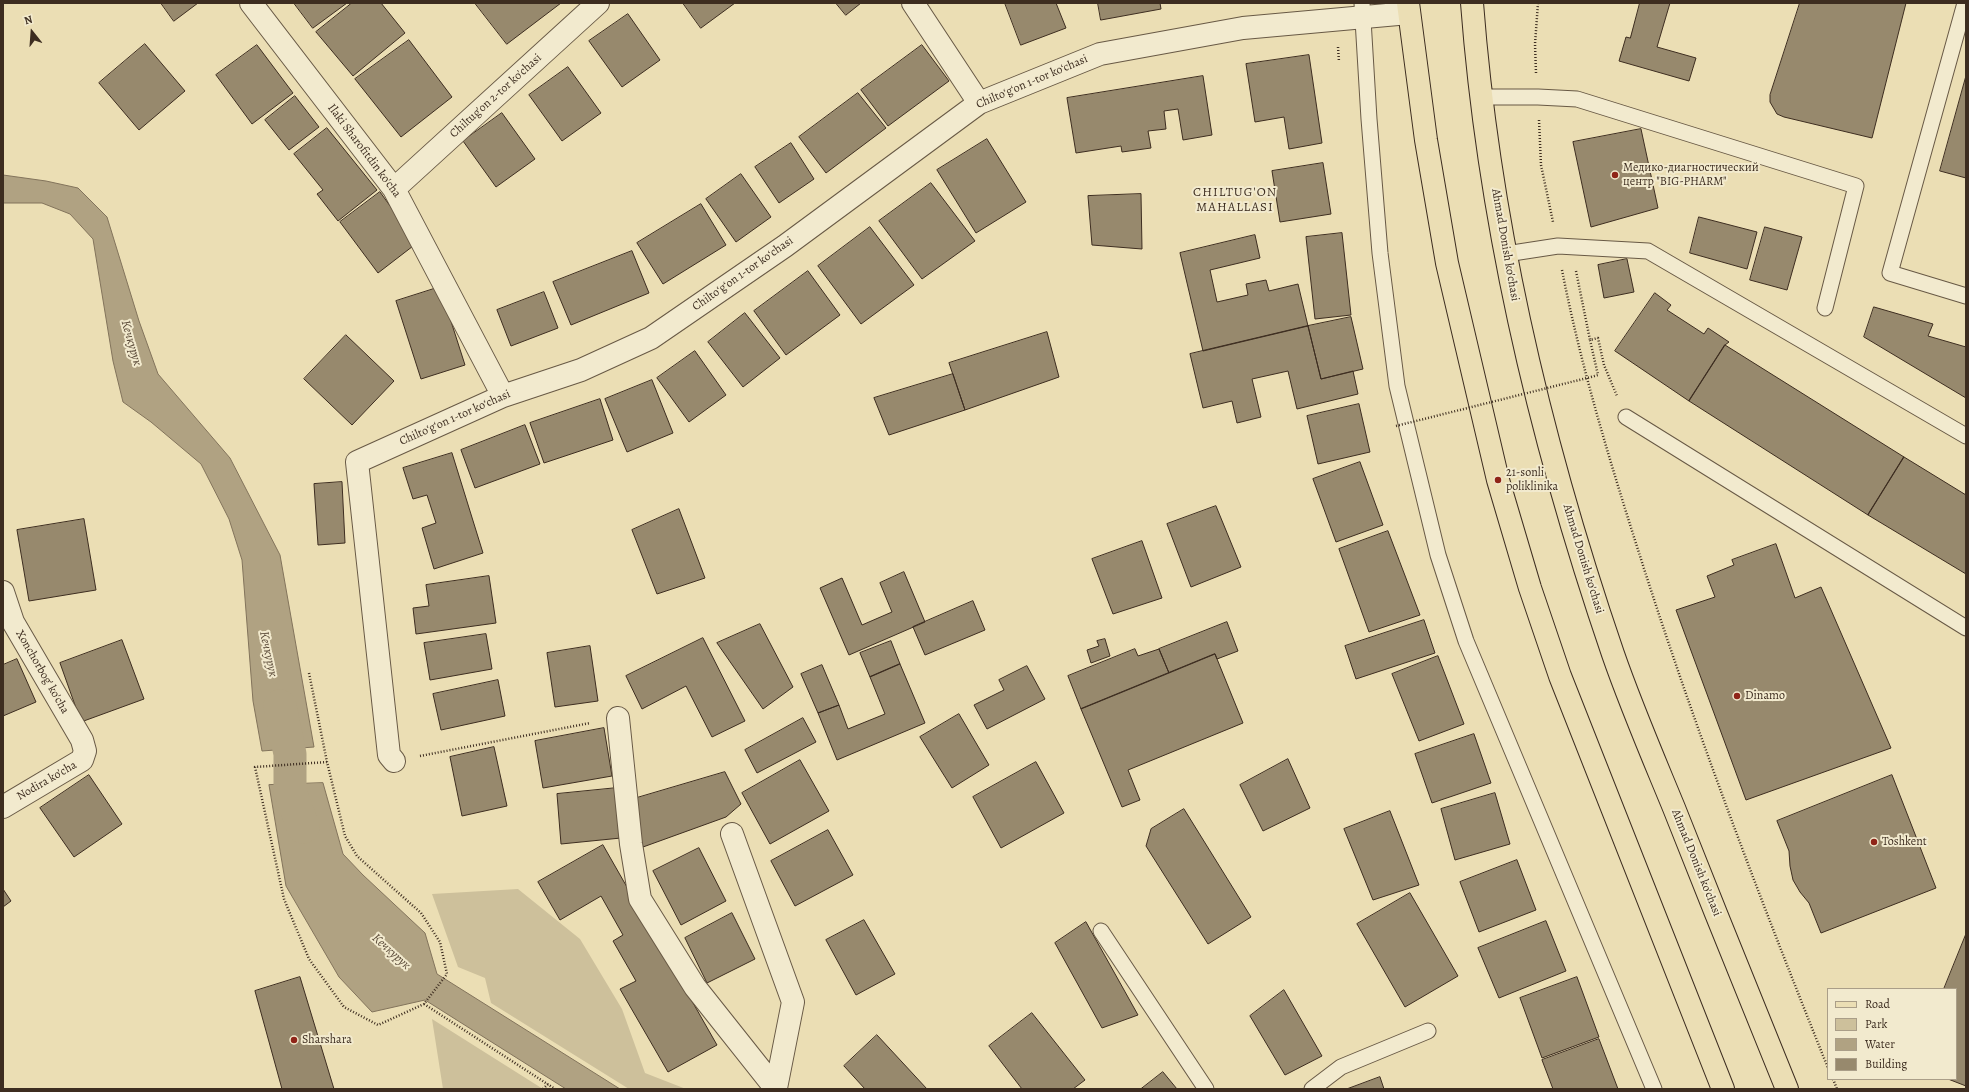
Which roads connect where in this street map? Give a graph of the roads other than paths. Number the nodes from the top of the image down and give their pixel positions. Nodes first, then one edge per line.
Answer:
1 (251, 3) edge
2 (598, 3) edge
3 (913, 3) edge
4 (1472, 3) edge
5 (1483, 3) edge
6 (1965, 3) edge
7 (1408, 6) edge
8 (1363, 10) edge
9 (1476, 46) junction
10 (1482, 97) junction
11 (979, 103) junction
12 (394, 189) junction
13 (1506, 254) junction
14 (1966, 296) edge
15 (1825, 308) dead end
16 (503, 396) junction
17 (1626, 417) road end
18 (1966, 436) edge
19 (3, 592) edge
20 (1966, 628) edge
21 (618, 718) road end
22 (85, 751) joint
23 (394, 761) road end
24 (3, 807) edge
25 (732, 834) dead end
26 (1101, 931) dead end
27 (1428, 1031) dead end
28 (776, 1089) edge
29 (1206, 1089) edge
30 (1312, 1089) edge
31 (1654, 1089) edge
32 (1723, 1089) edge
33 (1787, 1089) edge

1 - 12 street, Ilaki Sharofitdin ko'cha
2 - 12 street, Chiltug'on 2-tor ko'chasi
3 - 11 street
4 - 9 main road, Ahmad Donish ko'chasi
5 - 9 main road
6 - 14 lane
7 - 8 street, Chiltoʻgʻon 1-tor koʻchasi
7 - 32 main road
8 - 11 street, Chiltoʻgʻon 1-tor koʻchasi
8 - 31 lane
9 - 10 main road, Ahmad Donish ko'chasi
10 - 13 main road, Ahmad Donish ko'chasi
10 - 15 lane
11 - 16 street, Chiltoʻgʻon 1-tor koʻchasi
12 - 16 street, Ilaki Sharofitdin ko'cha
13 - 18 lane
13 - 33 main road, Ahmad Donish ko'chasi
16 - 23 street, Chiltoʻgʻon 1-tor koʻchasi
17 - 20 lane
19 - 22 street, Xonchorbog' ko'cha
21 - 28 street
22 - 24 street, Nodira ko'cha
25 - 28 street
26 - 29 lane
27 - 30 lane

